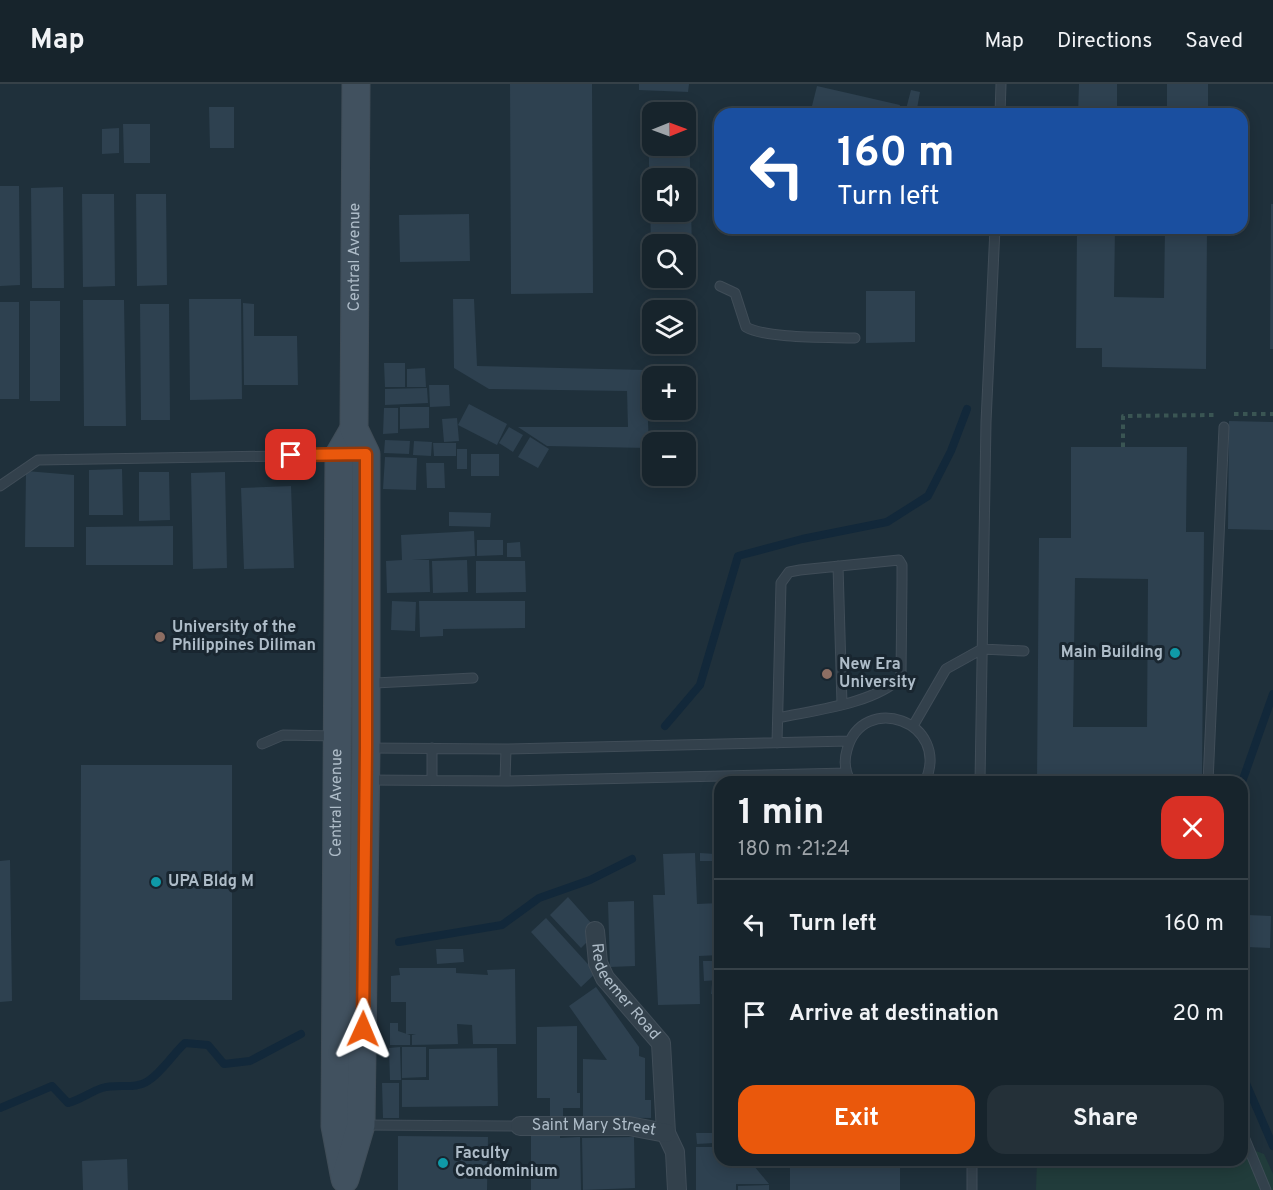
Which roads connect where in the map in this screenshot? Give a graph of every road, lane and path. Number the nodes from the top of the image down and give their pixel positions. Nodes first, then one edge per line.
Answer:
1 (356, 84) edge
2 (1001, 84) edge
3 (1000, 108) edge
4 (995, 234) edge
5 (720, 286) dead end
6 (855, 338) dead end
7 (1273, 414) edge
8 (1224, 427) dead end
9 (1123, 447) dead end
10 (353, 449) junction
11 (0, 486) edge
12 (838, 566) junction
13 (982, 649) junction
14 (1024, 651) dead end
15 (473, 678) dead end
16 (375, 683) dead end
17 (842, 704) junction
18 (778, 718) junction
19 (913, 726) junction
20 (849, 741) junction
21 (777, 743) junction
22 (262, 744) dead end
23 (349, 745) junction
24 (432, 748) junction
25 (506, 749) junction
26 (849, 776) edge
27 (928, 776) edge
28 (980, 776) edge
29 (1208, 776) edge
30 (714, 779) edge
31 (352, 780) junction
32 (432, 780) junction
33 (505, 781) junction
34 (595, 931) dead end
35 (361, 1125) junction
36 (520, 1126) joint
37 (666, 1133) junction
38 (1248, 1146) edge
39 (972, 1166) edge
40 (345, 1185) edge
41 (677, 1190) edge
42 (972, 1190) edge
43 (1266, 1190) edge

1 - 10 main road, Central Avenue
2 - 3 lane
4 - 13 lane
5 - 6 lane
7 - 9 path
8 - 29 lane
10 - 11 lane
10 - 23 main road, Central Avenue
12 - 17 lane
12 - 17 lane
12 - 18 lane
13 - 14 lane
13 - 19 lane
13 - 28 lane
15 - 16 lane
17 - 18 lane
18 - 21 lane
19 - 20 lane
19 - 27 lane
20 - 21 lane
20 - 26 lane
21 - 25 lane
22 - 23 lane
23 - 24 lane
23 - 31 main road, Central Avenue
24 - 25 lane
24 - 32 lane
25 - 33 lane
30 - 33 lane
31 - 32 lane
31 - 35 main road, Central Avenue
31 - 40 main road, Central Avenue
32 - 33 lane
34 - 37 street, Redeemer Road
35 - 36 lane
35 - 40 main road, Central Avenue
36 - 37 street, Saint Mary Street
37 - 41 street, Redeemer Road
38 - 43 lane
39 - 42 lane

